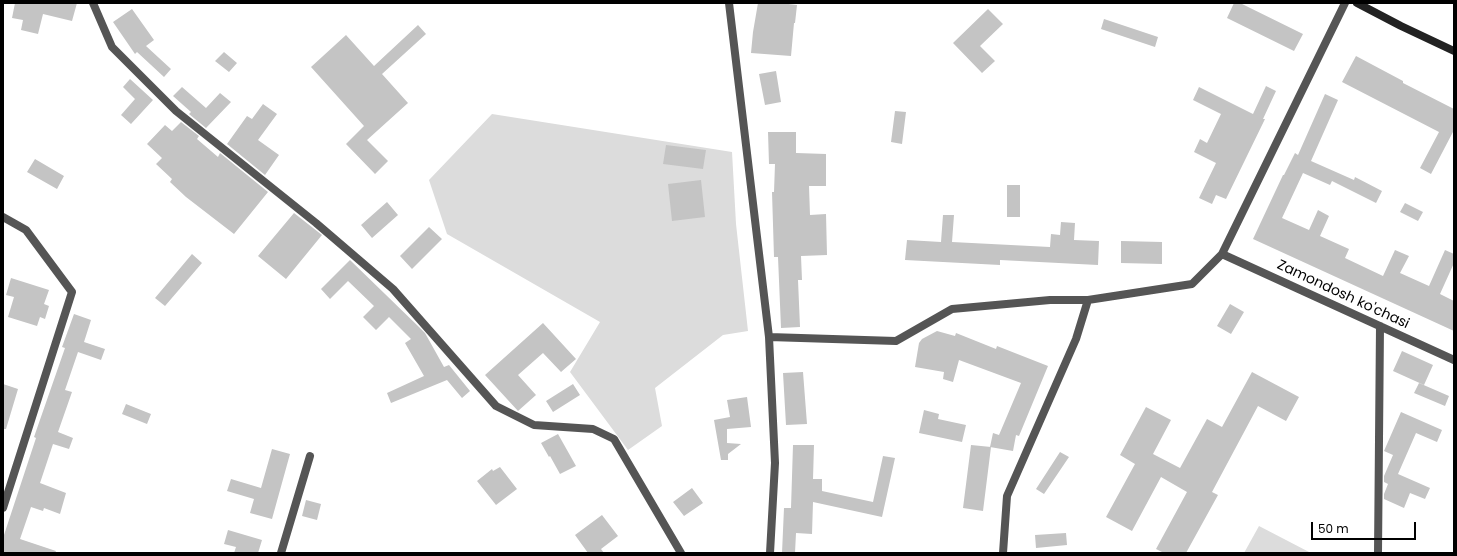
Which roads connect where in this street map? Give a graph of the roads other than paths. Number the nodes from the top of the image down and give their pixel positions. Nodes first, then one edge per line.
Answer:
1 (93, 3) edge
2 (729, 3) edge
3 (1346, 3) edge
4 (1357, 3) edge
5 (1454, 51) edge
6 (3, 217) edge
7 (1222, 254) junction
8 (1088, 300) junction
9 (1380, 326) junction
10 (769, 337) junction
11 (1454, 360) edge
12 (310, 456) dead end
13 (3, 508) edge
14 (281, 553) edge
15 (681, 553) edge
16 (770, 553) edge
17 (1003, 553) edge
18 (1378, 553) edge

1 - 15 street
2 - 10 street
3 - 7 street
4 - 5 main road
6 - 13 street
7 - 8 street
7 - 9 street, Zamondosh ko'chasi
8 - 10 street
8 - 17 street
9 - 11 street, Zamondosh ko'chasi
9 - 18 street
10 - 16 street
12 - 14 street

